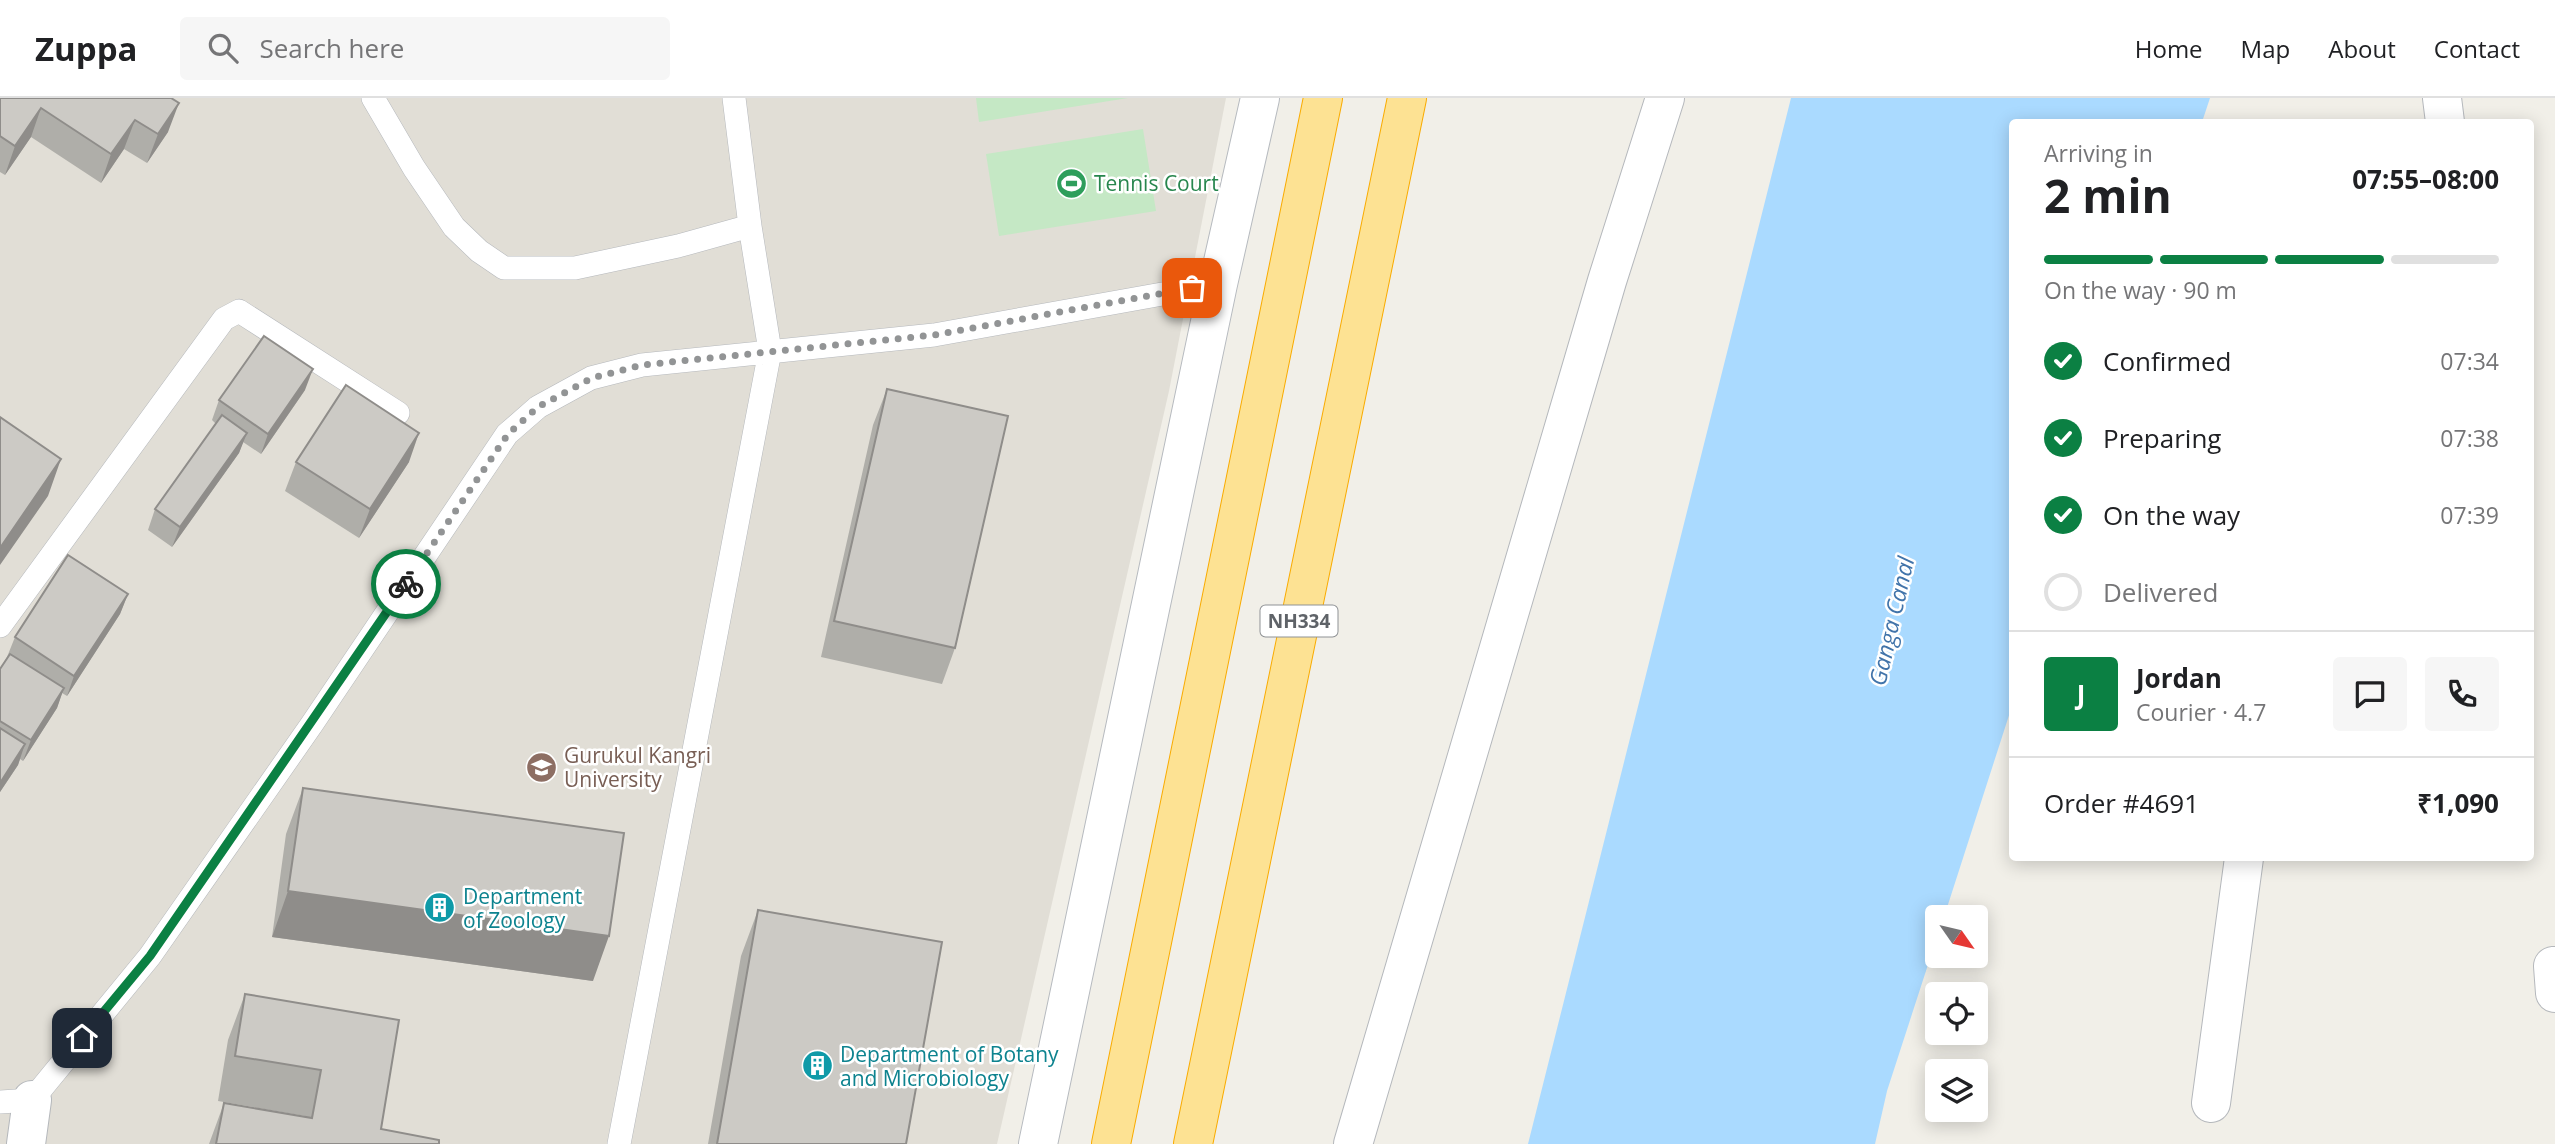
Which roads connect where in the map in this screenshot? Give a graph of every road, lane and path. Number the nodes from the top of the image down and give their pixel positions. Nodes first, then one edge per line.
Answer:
1 (373, 98) edge
2 (734, 98) edge
3 (1260, 98) edge
4 (1323, 98) edge
5 (1406, 98) edge
6 (1665, 98) edge
7 (2442, 98) edge
8 (2445, 119) edge
9 (750, 226) junction
10 (1218, 284) junction
11 (770, 351) junction
12 (398, 412) dead end
13 (0, 626) edge
14 (2244, 861) edge
15 (16, 1101) edge
16 (2211, 1104) dead end
17 (26, 1144) edge
18 (619, 1144) edge
19 (1038, 1144) edge
20 (1111, 1144) edge
21 (1193, 1144) edge
22 (1353, 1144) edge

1 - 9 lane
2 - 9 lane
3 - 10 street
4 - 20 highway
5 - 21 highway, NH334
6 - 22 street
7 - 8 street
9 - 11 lane
10 - 11 lane
10 - 19 street
11 - 15 lane
11 - 18 lane
12 - 13 lane
14 - 16 street
15 - 17 street

